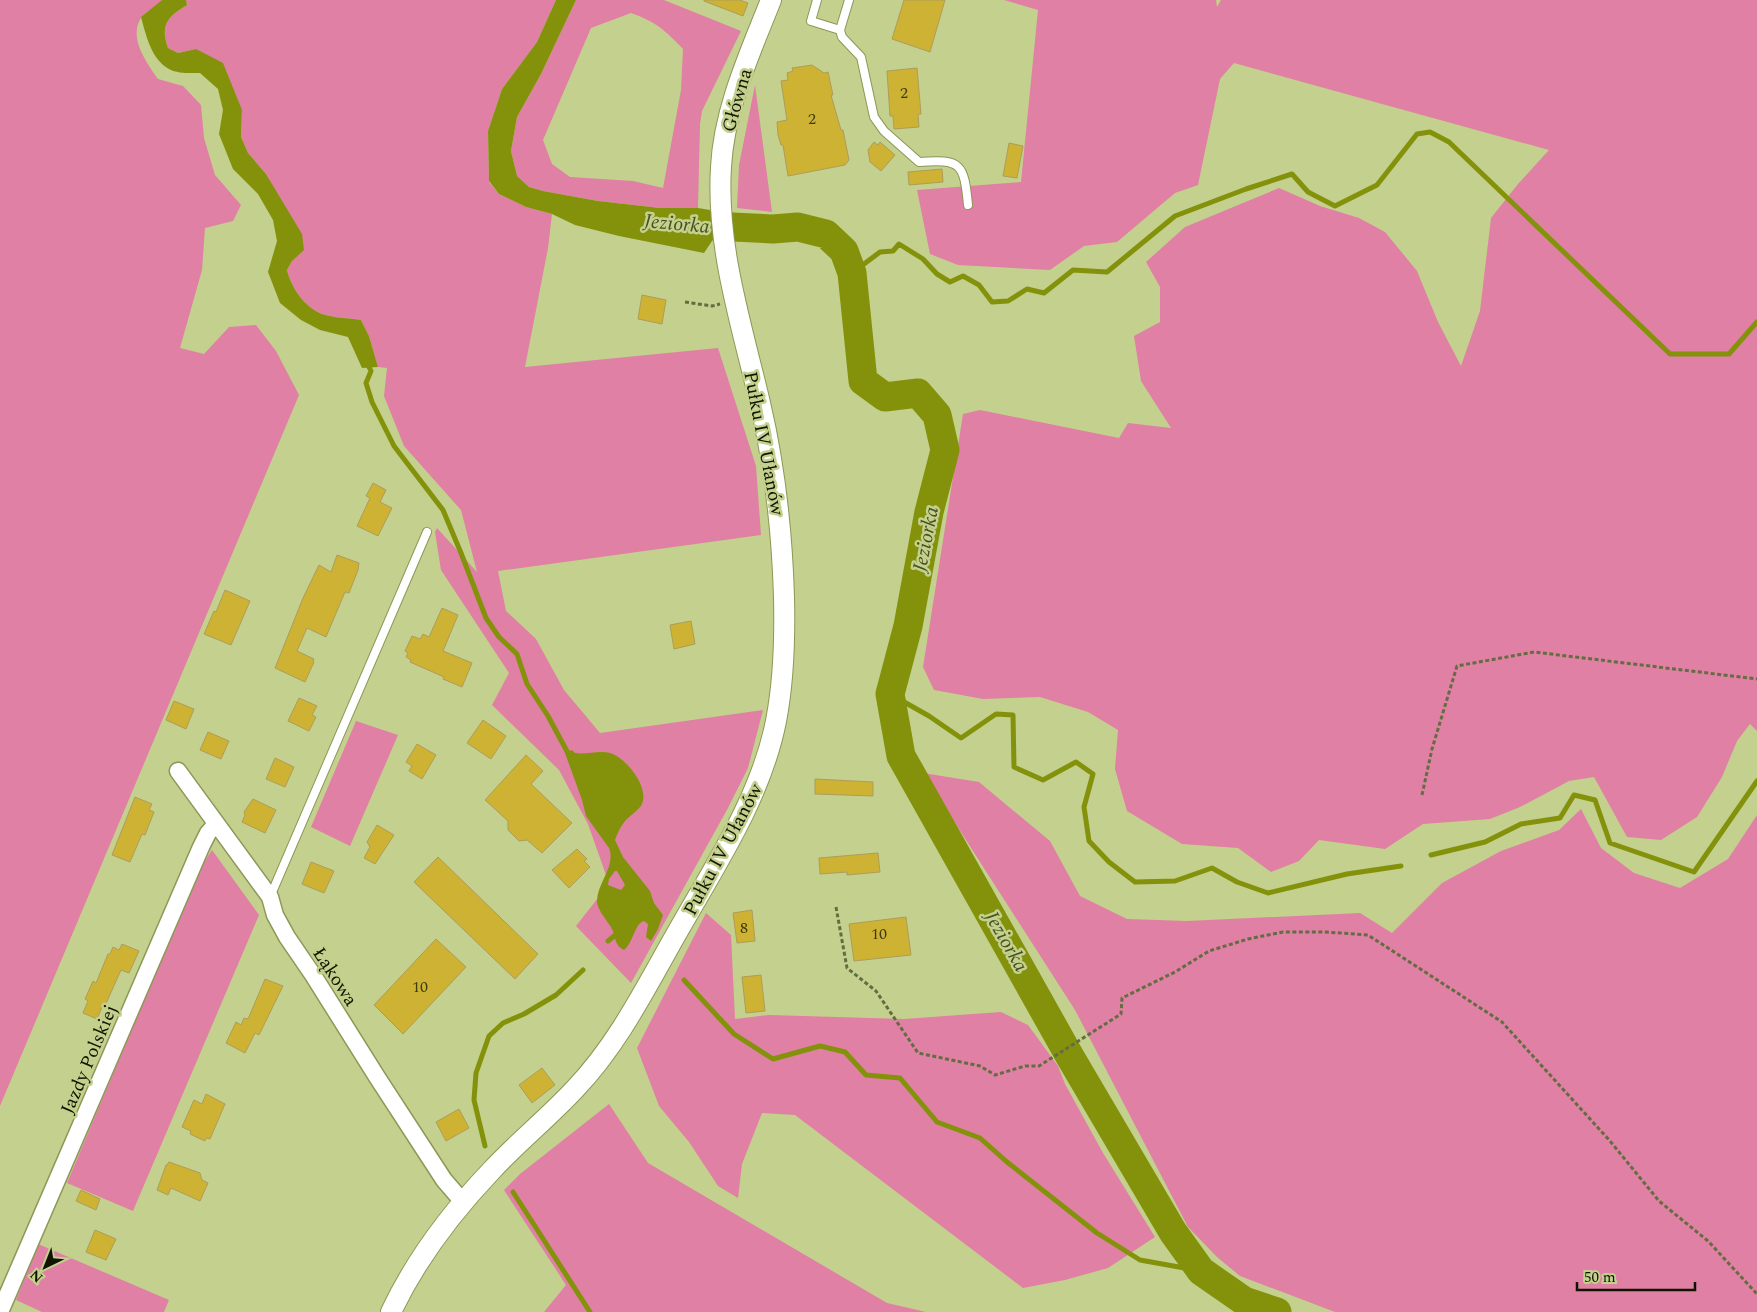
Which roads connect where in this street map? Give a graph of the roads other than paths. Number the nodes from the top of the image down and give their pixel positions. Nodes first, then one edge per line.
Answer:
1 (771, 0) edge
2 (817, 0) edge
3 (849, 0) edge
4 (840, 30) junction
5 (722, 204) joint
6 (968, 205) dead end
7 (427, 532) dead end
8 (178, 771) dead end
9 (216, 824) junction
10 (270, 897) junction
11 (463, 1202) junction
12 (0, 1312) edge
13 (391, 1312) edge

1 - 5 street, Główna
2 - 4 lane
3 - 4 lane
4 - 6 lane
5 - 11 street, Pułku IV Ułanów
7 - 10 lane
8 - 9 street, Łąkowa
9 - 10 street, Łąkowa
9 - 12 street, Jazdy Polskiej
10 - 11 street, Łąkowa
11 - 13 street, Pułku IV Ułanów

